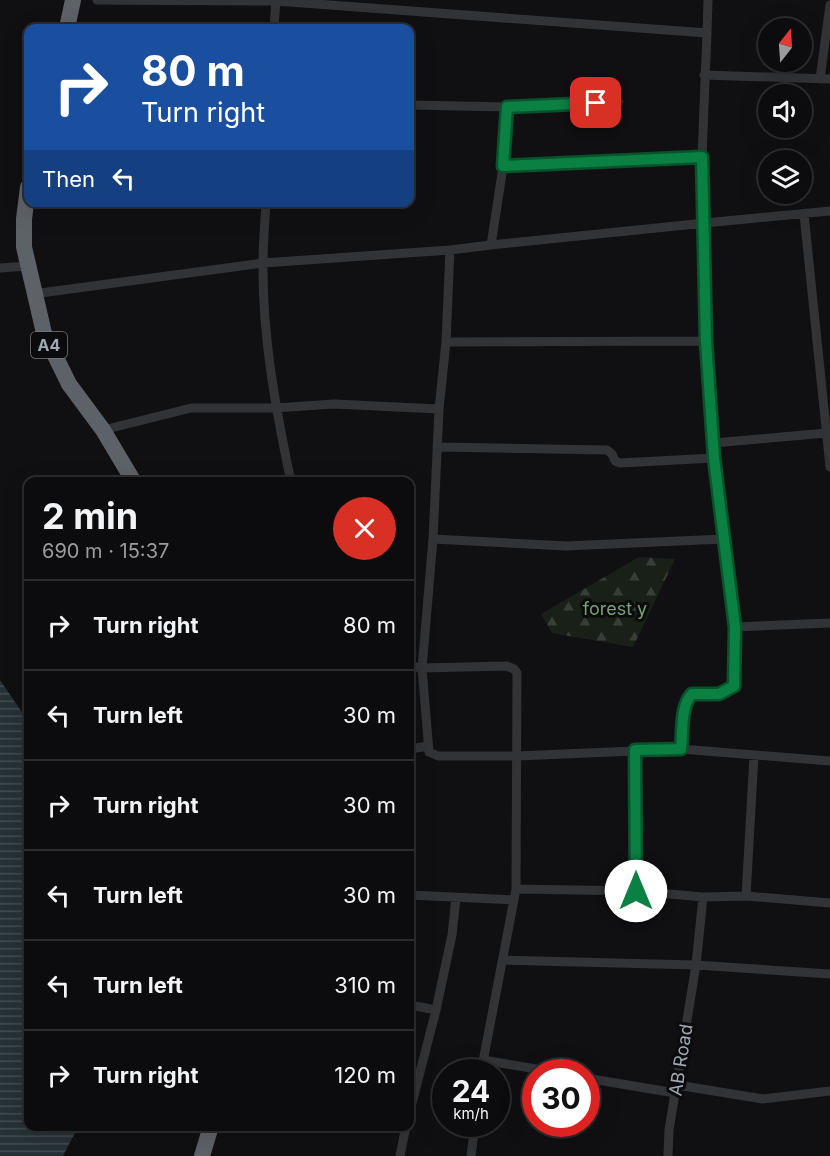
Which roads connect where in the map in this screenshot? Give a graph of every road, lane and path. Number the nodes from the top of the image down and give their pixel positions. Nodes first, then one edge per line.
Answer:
1 (73, 0) edge
2 (97, 0) edge
3 (276, 0) edge
4 (708, 0) edge
5 (830, 5) edge
6 (68, 24) edge
7 (274, 24) edge
8 (707, 33) junction
9 (704, 75) junction
10 (825, 79) edge
11 (619, 102) dead end
12 (414, 105) edge
13 (507, 107) junction
14 (702, 157) junction
15 (503, 166) junction
16 (26, 207) edge
17 (266, 207) edge
18 (830, 211) edge
19 (804, 214) junction
20 (705, 223) junction
21 (491, 245) junction
22 (450, 250) junction
23 (262, 263) junction
24 (28, 266) junction
25 (0, 268) edge
26 (33, 294) junction
27 (706, 341) junction
28 (446, 342) junction
29 (275, 408) junction
30 (439, 409) junction
31 (103, 430) junction
32 (826, 433) junction
33 (714, 443) junction
34 (437, 447) junction
35 (714, 458) junction
36 (830, 467) edge
37 (131, 477) edge
38 (290, 477) edge
39 (433, 539) junction
40 (724, 539) junction
41 (830, 623) edge
42 (735, 627) junction
43 (414, 667) edge
44 (422, 668) junction
45 (428, 746) junction
46 (414, 748) edge
47 (681, 749) junction
48 (635, 750) junction
49 (517, 756) junction
50 (754, 756) junction
51 (830, 761) edge
52 (516, 889) junction
53 (636, 891) junction
54 (414, 895) edge
55 (746, 896) junction
56 (703, 897) junction
57 (456, 898) junction
58 (514, 900) junction
59 (830, 903) edge
60 (503, 960) junction
61 (696, 965) junction
62 (830, 974) edge
63 (414, 1006) edge
64 (436, 1010) junction
65 (483, 1059) edge
66 (600, 1080) edge
67 (676, 1089) junction
68 (830, 1091) edge
69 (414, 1095) edge
70 (210, 1131) edge
71 (405, 1131) edge
72 (473, 1137) edge
73 (202, 1156) edge
74 (400, 1156) edge
75 (471, 1156) edge
76 (668, 1156) edge

1 - 6 highway
2 - 3 street
3 - 7 street
3 - 8 street
4 - 8 street
5 - 10 street
8 - 9 street
9 - 10 street
9 - 14 street
11 - 13 street
12 - 13 street
13 - 15 street
14 - 15 street
14 - 20 street
15 - 21 street
16 - 24 highway, A4
17 - 23 street
18 - 19 street
19 - 20 street
19 - 32 street
20 - 21 street
20 - 27 street
21 - 22 street
22 - 23 street
22 - 28 street
23 - 26 street
23 - 29 street
24 - 25 street
24 - 26 highway, A4
26 - 31 highway, A4
27 - 28 street
27 - 33 street
28 - 30 street
29 - 30 street
29 - 31 street
29 - 38 street
30 - 34 street
31 - 37 highway, A4
32 - 33 street
32 - 36 street
33 - 35 street
34 - 35 street
34 - 39 street
35 - 40 street
39 - 40 street
39 - 44 street
40 - 42 street
41 - 42 street
42 - 47 street
43 - 44 street
44 - 45 street
44 - 49 street
45 - 46 street
45 - 49 street
47 - 48 street
47 - 50 street
48 - 49 street
48 - 53 street
49 - 52 street
50 - 51 street
50 - 55 street
52 - 53 street
52 - 58 street
53 - 56 street
54 - 57 street
55 - 56 street
55 - 59 street
56 - 61 street, AB Road
57 - 58 street
57 - 64 street
58 - 60 street
60 - 61 street
60 - 65 street
61 - 62 street
61 - 67 street, AB Road
63 - 64 street
64 - 69 street
66 - 67 street
67 - 68 street
67 - 76 street, AB Road
70 - 73 highway
71 - 74 street
72 - 75 street

